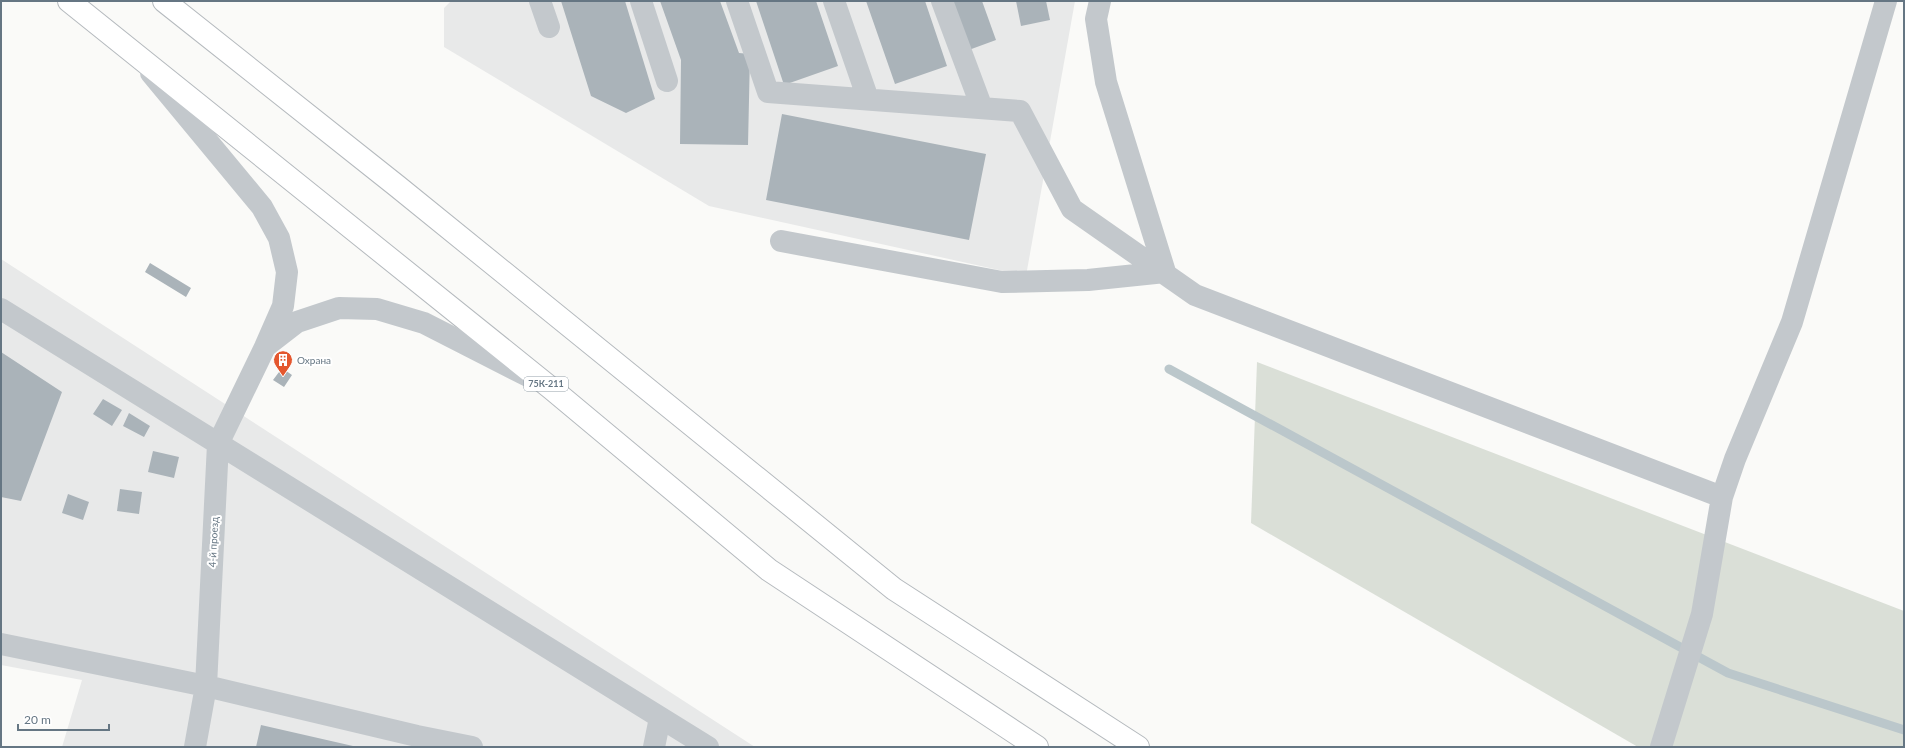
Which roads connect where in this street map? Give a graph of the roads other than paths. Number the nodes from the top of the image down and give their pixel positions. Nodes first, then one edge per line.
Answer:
1 (69, 1) edge
2 (164, 1) edge
3 (540, 1) edge
4 (641, 1) edge
5 (737, 1) edge
6 (834, 1) edge
7 (942, 1) edge
8 (1100, 1) edge
9 (1886, 1) edge
10 (549, 27) dead end
11 (139, 58) junction
12 (667, 81) dead end
13 (868, 99) junction
14 (982, 108) junction
15 (781, 240) dead end
16 (1165, 272) junction
17 (1, 309) edge
18 (265, 347) junction
19 (552, 389) junction
20 (218, 444) junction
21 (1722, 497) junction
22 (1, 644) edge
23 (206, 686) junction
24 (660, 718) junction
25 (416, 742) edge
26 (195, 747) edge
27 (472, 747) edge
28 (654, 747) edge
29 (708, 747) edge
30 (1037, 747) edge
31 (1138, 747) edge
32 (1661, 747) edge

1 - 11 main road, 75К-211
2 - 31 main road
3 - 10 lane
4 - 12 lane
5 - 13 lane
6 - 13 lane
7 - 14 lane
8 - 16 lane
9 - 21 lane
11 - 18 lane, 4-й проезд
11 - 19 main road, 75К-211
13 - 14 lane
14 - 16 lane
15 - 16 lane
16 - 21 lane
17 - 20 lane
18 - 19 lane
18 - 20 lane, 4-й проезд
19 - 30 main road, 75К-211
20 - 23 lane, 4-й проезд
20 - 24 lane
21 - 32 lane
22 - 23 lane
23 - 25 lane
23 - 26 lane, 4-й проезд
24 - 28 lane
24 - 29 lane
25 - 27 lane

